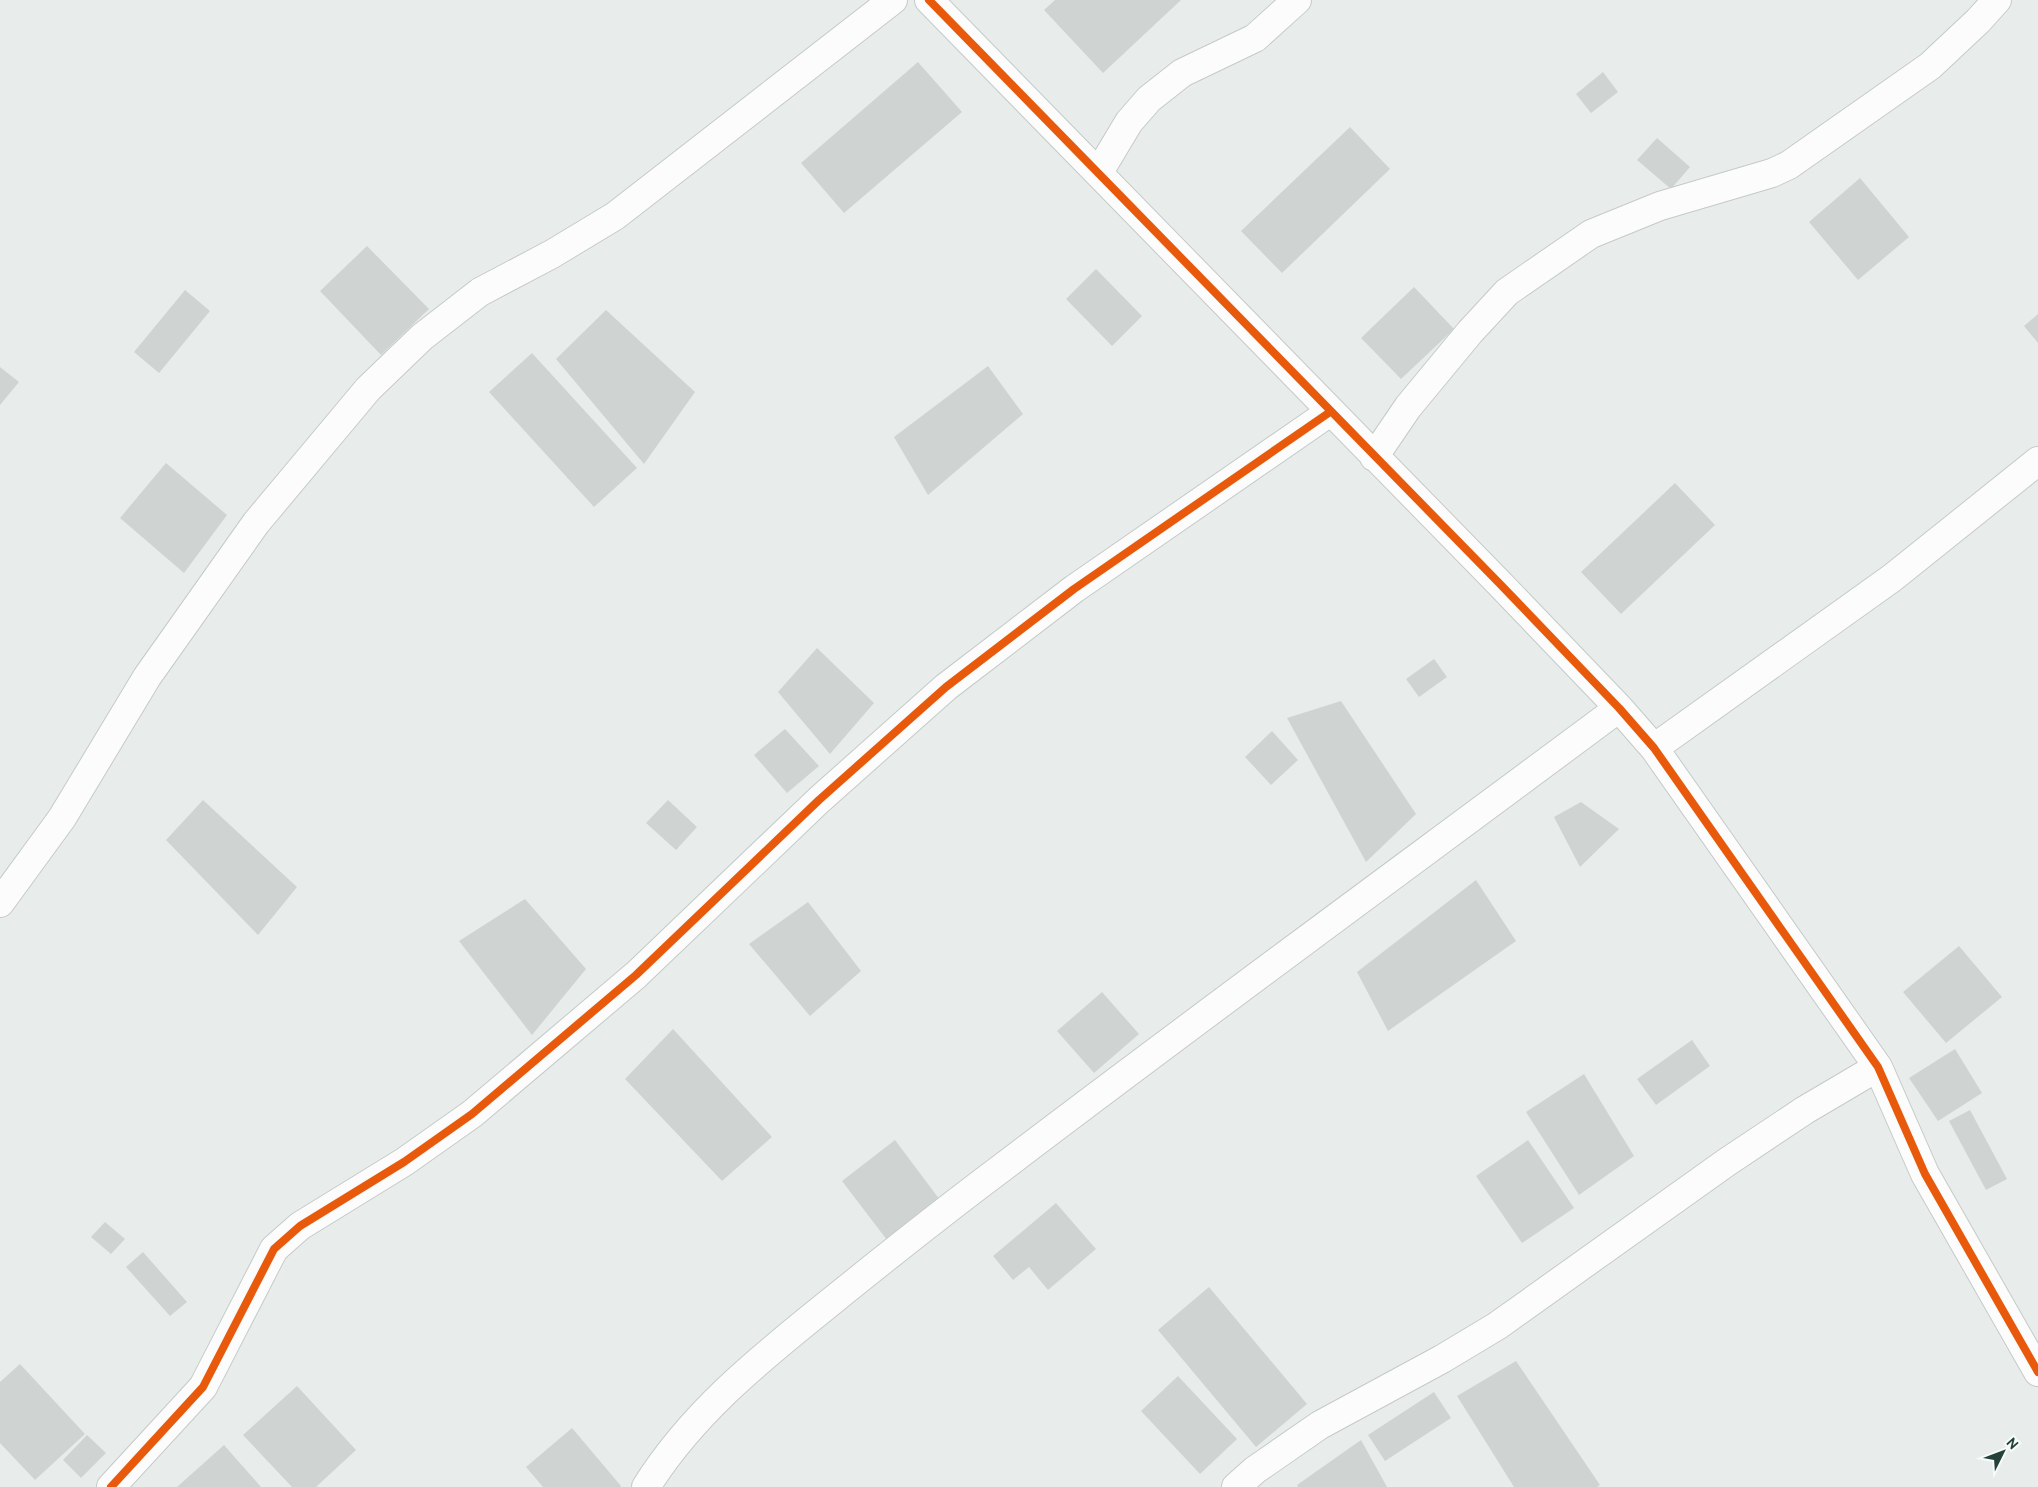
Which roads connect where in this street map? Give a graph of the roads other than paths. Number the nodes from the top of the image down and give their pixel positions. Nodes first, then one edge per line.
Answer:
1 (893, 0) edge
2 (930, 0) edge
3 (1297, 0) edge
4 (1997, 0) edge
5 (1099, 172) junction
6 (1330, 412) junction
7 (1374, 457) junction
8 (2038, 461) edge
9 (1619, 708) junction
10 (1654, 748) junction
11 (0, 902) edge
12 (1878, 1067) junction
13 (2038, 1372) edge
14 (111, 1487) edge
15 (646, 1487) edge
16 (1236, 1487) edge

1 - 11 street
2 - 5 street
3 - 5 street
4 - 7 street
5 - 6 street
6 - 7 street
6 - 14 street
7 - 9 street
8 - 10 street
9 - 10 street
9 - 15 street
10 - 12 street
12 - 13 street
12 - 16 street

